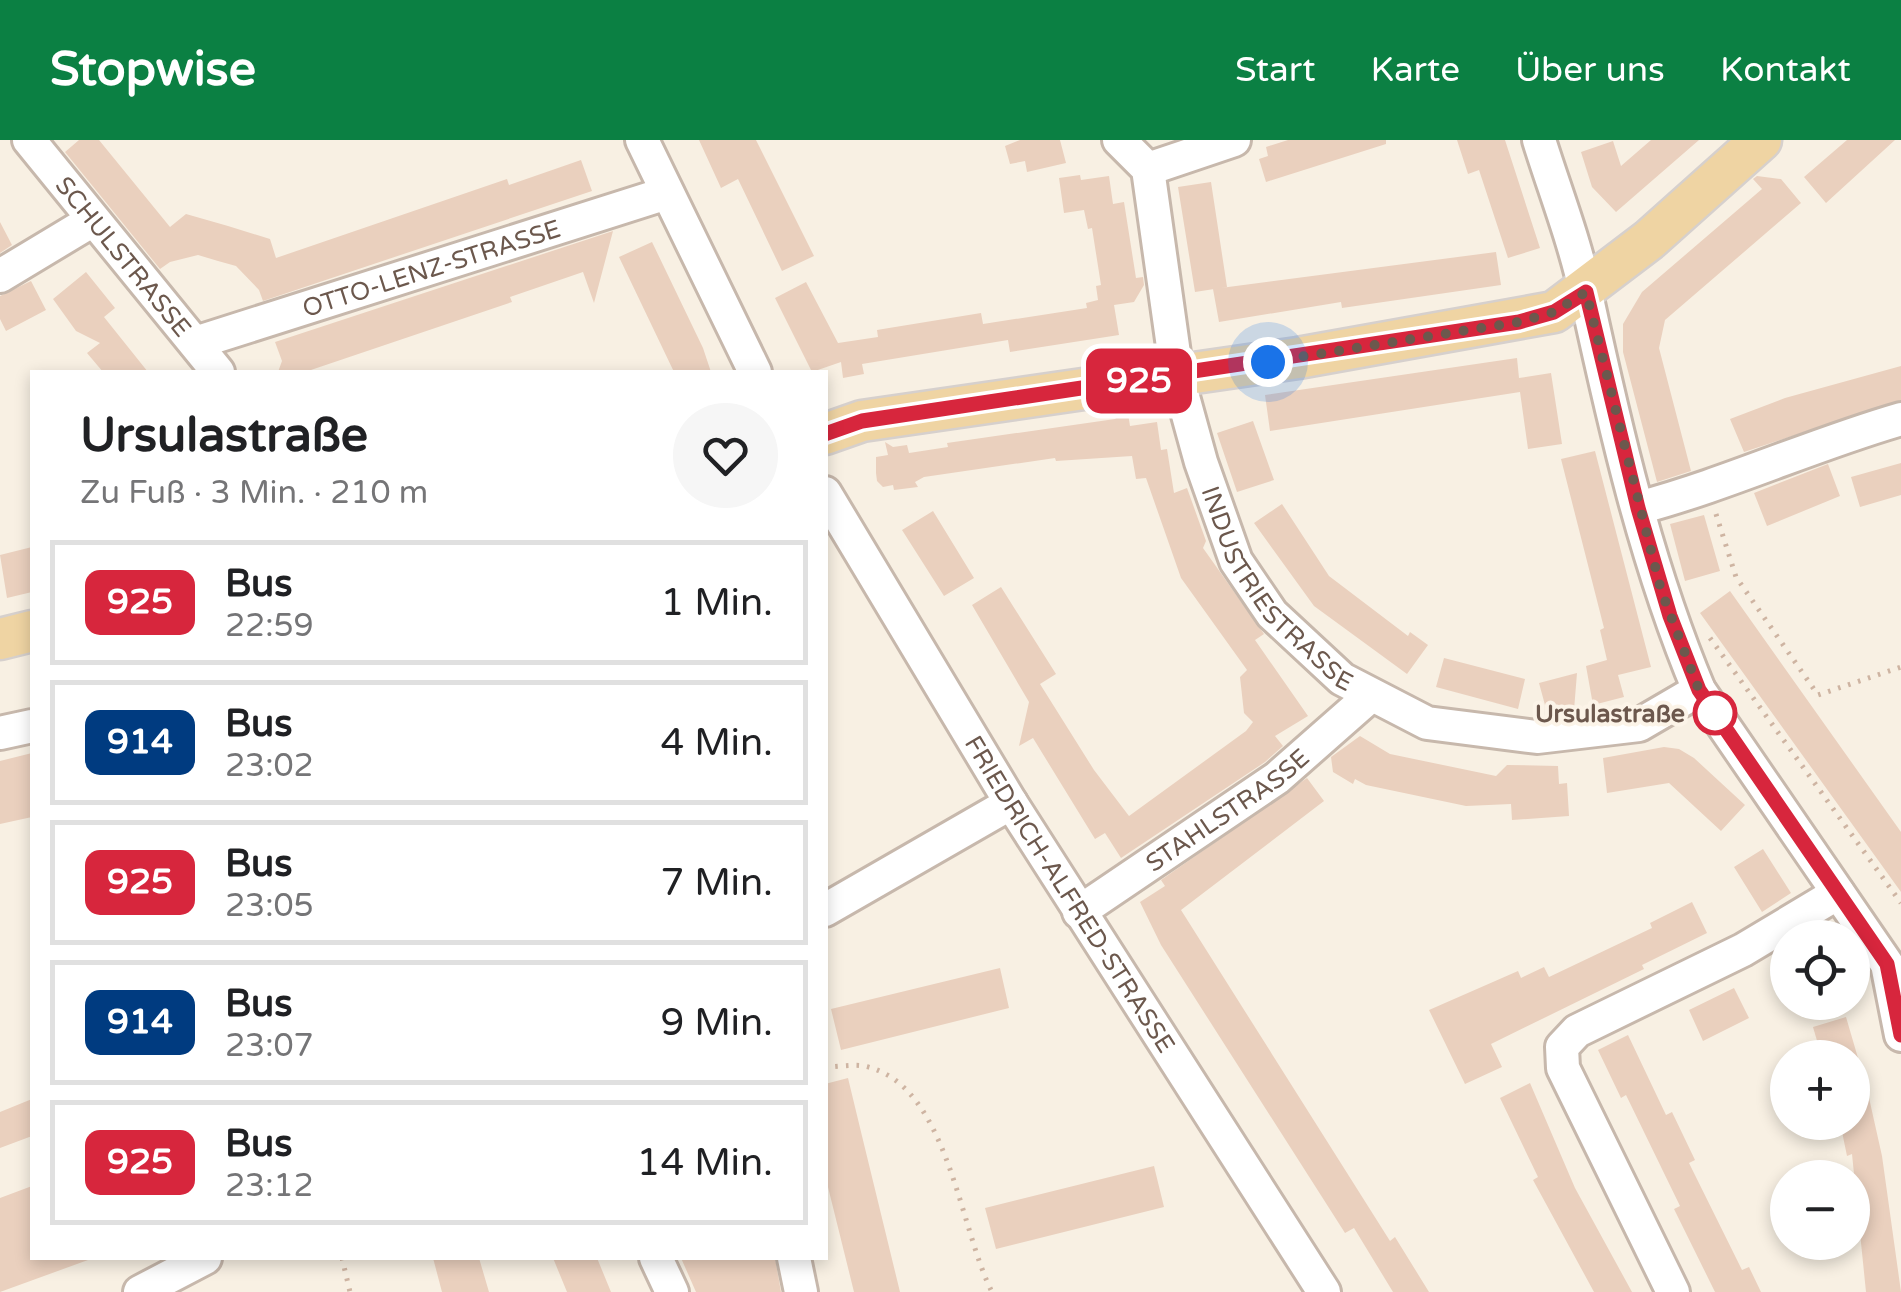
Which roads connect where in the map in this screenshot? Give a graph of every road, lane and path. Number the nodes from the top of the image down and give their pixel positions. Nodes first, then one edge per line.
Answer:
1 (29, 140) edge
2 (642, 140) edge
3 (1119, 140) edge
4 (1234, 140) edge
5 (1538, 140) edge
6 (1762, 140) edge
7 (1148, 168) junction
8 (667, 193) junction
9 (93, 220) junction
10 (0, 276) edge
11 (1586, 292) junction
12 (195, 343) junction
13 (216, 370) edge
14 (754, 370) edge
15 (1177, 375) junction
16 (1901, 418) edge
17 (828, 433) edge
18 (1708, 489) junction
19 (828, 504) edge
20 (1638, 508) junction
21 (838, 545) edge
22 (1704, 628) dead end
23 (30, 632) edge
24 (0, 639) edge
25 (1901, 668) edge
26 (1699, 690) junction
27 (1369, 697) junction
28 (30, 726) edge
29 (0, 733) edge
30 (1011, 803) junction
31 (1838, 893) junction
32 (1901, 904) edge
33 (828, 908) edge
34 (1079, 912) junction
35 (1894, 962) edge
36 (1901, 1034) edge
37 (828, 1067) edge
38 (201, 1260) edge
39 (342, 1260) edge
40 (657, 1260) edge
41 (794, 1260) edge
42 (140, 1292) edge
43 (350, 1292) edge
44 (672, 1292) edge
45 (802, 1292) edge
46 (992, 1292) edge
47 (1324, 1292) edge
48 (1674, 1292) edge

1 - 9 street, SCHULSTRASSE
2 - 8 street
3 - 7 street
4 - 7 street
5 - 11 street
6 - 11 main road
7 - 15 street, INDUSTRIESTRASSE
8 - 12 street, OTTO-LENZ-STRASSE
8 - 14 street
9 - 10 street
9 - 12 street, SCHULSTRASSE
11 - 15 main road
11 - 20 street
12 - 13 street, SCHULSTRASSE
15 - 17 main road
15 - 27 street, INDUSTRIESTRASSE
16 - 18 street
18 - 20 street
18 - 25 path
19 - 21 street, FRIEDRICH-ALFRED-STRASSE
20 - 26 street
21 - 30 street, FRIEDRICH-ALFRED-STRASSE
22 - 32 path
23 - 24 main road
26 - 27 street, INDUSTRIESTRASSE
26 - 31 street
27 - 34 street, STAHLSTRASSE
28 - 29 street
30 - 33 street
30 - 34 street, FRIEDRICH-ALFRED-STRASSE
31 - 35 street
31 - 48 street
34 - 47 street, FRIEDRICH-ALFRED-STRASSE
35 - 36 street
37 - 46 path
38 - 42 street
39 - 43 path
40 - 44 street
41 - 45 street

